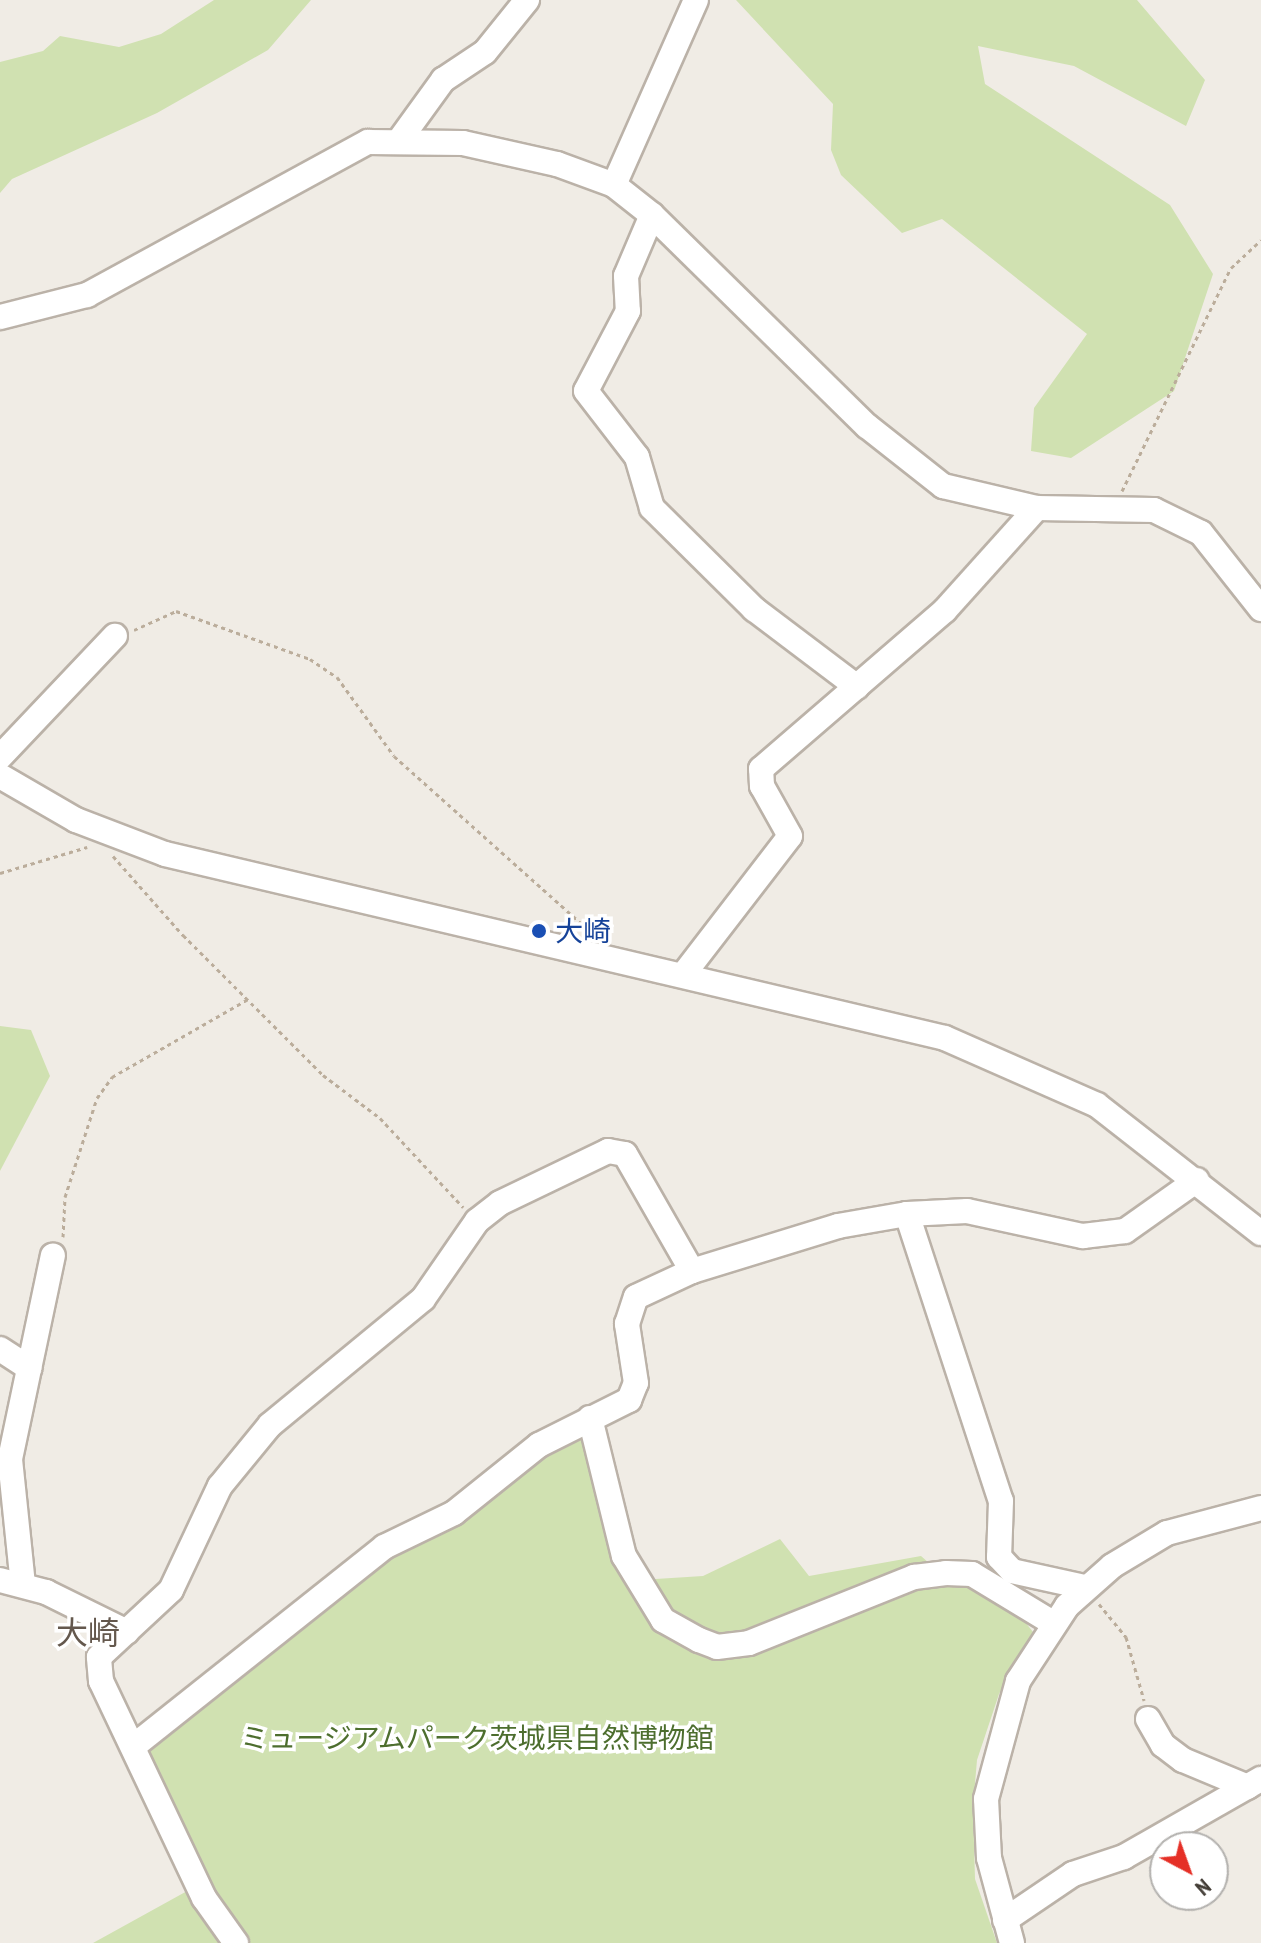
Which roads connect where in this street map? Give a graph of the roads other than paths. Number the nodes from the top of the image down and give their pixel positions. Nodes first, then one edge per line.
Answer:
1 (527, 0) edge
2 (696, 0) edge
3 (401, 138) junction
4 (614, 185) junction
5 (652, 215) junction
6 (0, 317) edge
7 (1037, 508) junction
8 (1261, 609) edge
9 (115, 636) road end
10 (857, 687) junction
11 (0, 757) edge
12 (0, 776) edge
13 (683, 975) junction
14 (1197, 1180) junction
15 (907, 1214) junction
16 (1261, 1233) edge
17 (53, 1255) road end
18 (692, 1271) junction
19 (0, 1349) edge
20 (29, 1368) junction
21 (590, 1418) junction
22 (1261, 1508) edge
23 (11, 1582) edge
24 (1085, 1587) junction
25 (1053, 1623) junction
26 (127, 1632) junction
27 (1148, 1719) road end
28 (134, 1746) junction
29 (1254, 1783) edge
30 (1008, 1931) edge
31 (236, 1943) edge

1 - 3 street
2 - 4 street
3 - 4 street
3 - 6 street
4 - 5 street
5 - 7 street
5 - 10 street
7 - 8 street
7 - 10 street
9 - 11 street
10 - 13 street
12 - 13 street
13 - 14 street
14 - 15 street
14 - 16 street
15 - 18 street
15 - 24 street
17 - 20 street
18 - 21 street
18 - 26 street
19 - 20 street
20 - 23 street
21 - 25 street
21 - 28 street
22 - 24 street
23 - 26 street
24 - 25 street
25 - 30 street
26 - 28 street
27 - 29 street
28 - 31 street
29 - 30 street

